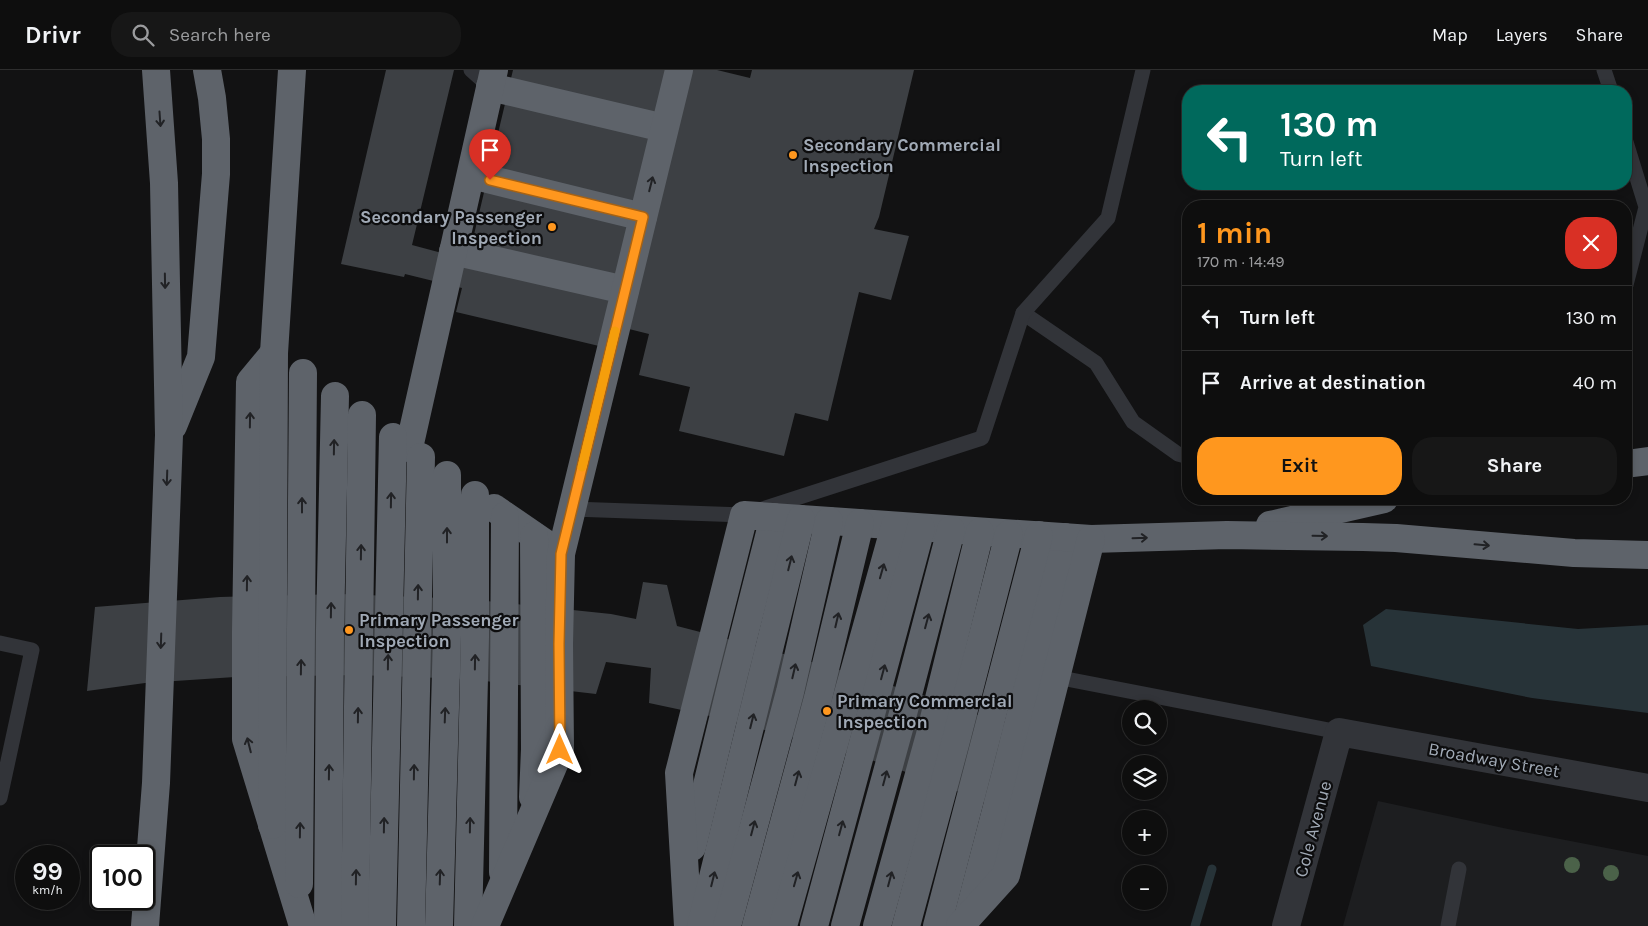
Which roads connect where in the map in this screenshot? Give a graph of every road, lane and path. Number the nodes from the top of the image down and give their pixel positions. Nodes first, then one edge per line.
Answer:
1 (156, 70) edge
2 (207, 70) edge
3 (292, 70) edge
4 (679, 70) edge
5 (1143, 70) edge
6 (1604, 70) edge
7 (485, 75) edge
8 (1609, 85) edge
9 (664, 128) junction
10 (1632, 162) edge
11 (471, 175) junction
12 (643, 217) junction
13 (454, 251) junction
14 (1632, 262) edge
15 (625, 290) junction
16 (1023, 313) junction
17 (274, 353) junction
18 (303, 373) junction
19 (335, 396) junction
20 (362, 415) junction
21 (169, 435) junction
22 (408, 447) junction
23 (1182, 455) edge
24 (1648, 461) edge
25 (1632, 463) edge
26 (447, 475) junction
27 (475, 495) junction
28 (1358, 505) edge
29 (572, 509) junction
30 (744, 515) junction
31 (505, 516) junction
32 (774, 517) junction
33 (801, 519) junction
34 (830, 521) junction
35 (860, 523) junction
36 (908, 527) junction
37 (950, 530) junction
38 (980, 532) junction
39 (1009, 534) junction
40 (1227, 535) junction
41 (534, 536) junction
42 (1065, 537) junction
43 (561, 554) junction
44 (1648, 555) edge
45 (0, 643) edge
46 (1056, 677) junction
47 (1339, 732) junction
48 (1648, 788) edge
49 (0, 798) edge
50 (532, 816) junction
51 (1459, 869) dead end
52 (685, 875) junction
53 (503, 883) junction
54 (301, 920) edge
55 (964, 921) edge
56 (145, 926) edge
57 (328, 926) edge
58 (355, 926) edge
59 (382, 926) edge
60 (411, 926) edge
61 (439, 926) edge
62 (468, 926) edge
63 (485, 926) edge
64 (688, 926) edge
65 (701, 926) edge
66 (727, 926) edge
67 (756, 926) edge
68 (783, 926) edge
69 (814, 926) edge
70 (845, 926) edge
71 (877, 926) edge
72 (906, 926) edge
73 (937, 926) edge
74 (1286, 926) edge
75 (1448, 926) edge

1 -> 21 highway
2 - 21 highway
3 - 17 highway
4 - 9 highway
5 - 16 lane
6 - 8 lane
7 - 9 highway
7 - 11 highway
12 -> 9 highway
10 - 14 lane
11 - 12 highway
11 - 13 highway
12 - 15 highway
13 - 15 highway
13 - 22 highway
15 - 29 highway
16 - 23 lane
16 - 30 lane
17 - 18 highway
54 -> 17 highway
18 - 19 highway
54 -> 18 highway
19 - 20 highway
57 -> 19 highway
20 - 22 highway
58 -> 20 highway
21 -> 56 highway
22 - 26 highway
59 -> 22 highway
60 -> 22 highway
24 - 25 highway
26 - 27 highway
61 -> 26 highway
27 - 31 highway
62 -> 27 highway
28 - 40 highway
29 - 30 lane
29 - 43 highway
30 - 32 highway
30 - 52 highway
31 - 41 highway
31 - 53 highway
32 - 33 highway
32 - 52 highway
33 - 34 highway
65 -> 33 highway
34 - 35 highway
66 -> 34 highway
35 - 36 highway
67 -> 35 highway
36 - 37 highway
68 -> 36 highway
69 -> 36 highway
37 - 38 highway
70 -> 37 highway
38 - 39 highway
71 -> 38 highway
39 - 42 highway
39 - 72 highway
42 -> 40 highway
40 -> 44 highway
41 - 43 highway
41 - 50 highway
42 - 46 highway
42 - 55 highway
42 - 73 highway
43 - 50 highway
45 - 49 lane
46 - 47 lane
46 - 55 highway
47 - 48 street, Broadway Street
47 - 74 street, Cole Avenue
50 - 53 highway
51 - 75 lane
52 - 64 highway
53 - 63 highway

